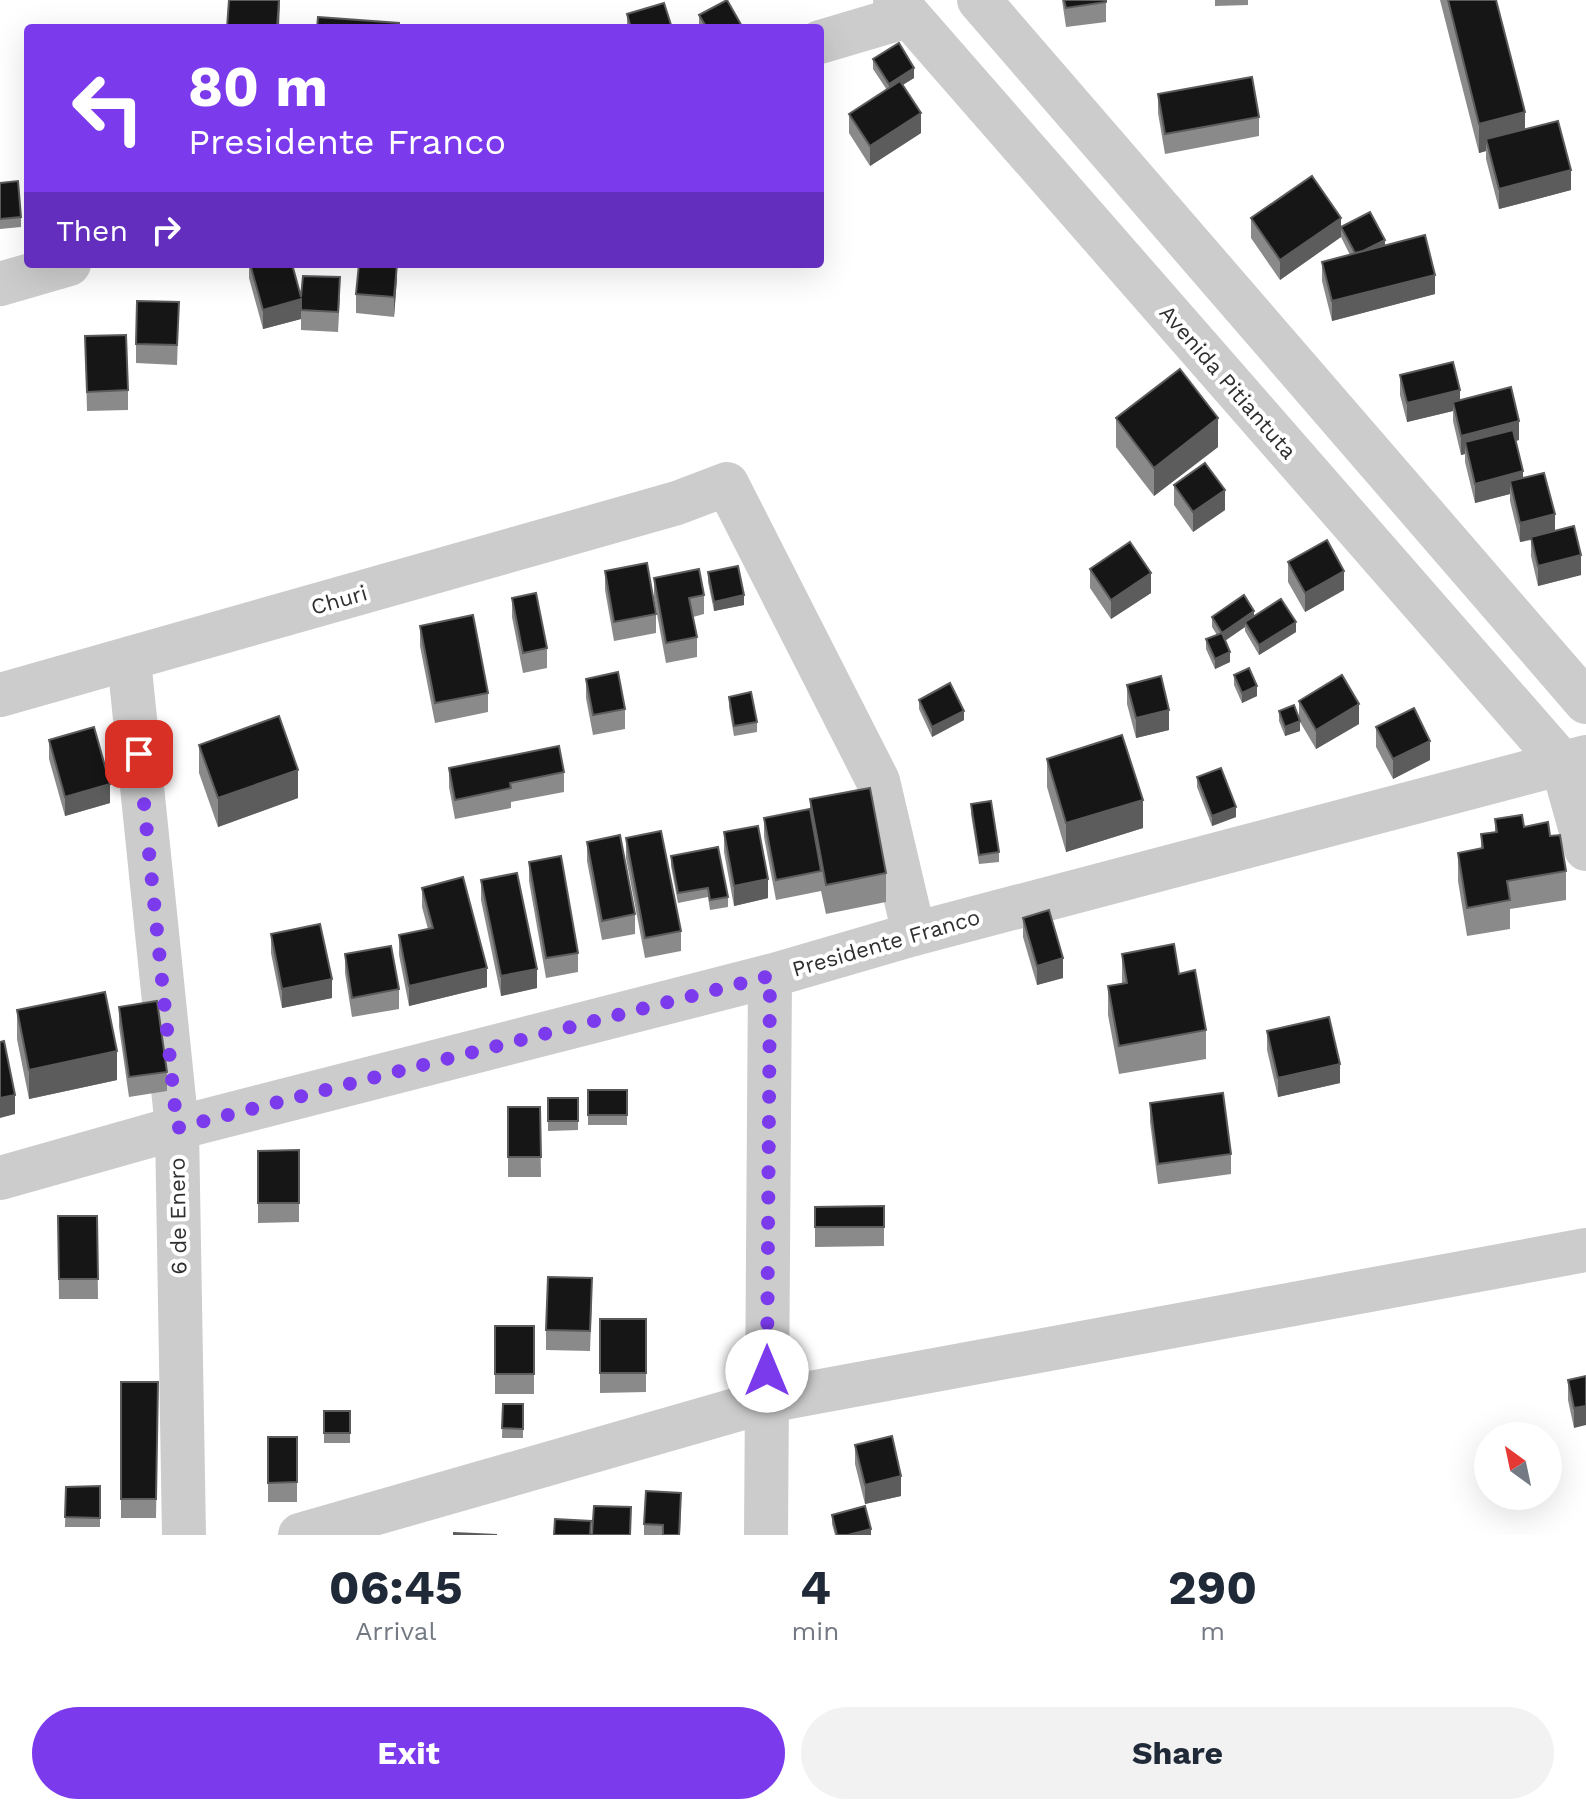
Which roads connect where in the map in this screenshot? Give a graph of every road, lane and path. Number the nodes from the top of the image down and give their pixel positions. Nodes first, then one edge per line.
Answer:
1 (979, 0) edge
2 (901, 8) edge
3 (824, 40) edge
4 (55, 268) edge
5 (0, 284) edge
6 (129, 660) junction
7 (0, 695) edge
8 (1586, 702) edge
9 (1574, 760) edge
10 (1586, 849) edge
11 (914, 934) junction
12 (770, 976) junction
13 (177, 1128) junction
14 (0, 1178) edge
15 (1586, 1250) edge
16 (767, 1401) junction
17 (184, 1535) edge
18 (300, 1535) edge
19 (766, 1535) edge

1 - 8 street
2 - 3 street
2 - 9 street, Avenida Pitiantuta
4 - 5 street
6 - 7 street, Churi
6 - 11 street, Churi
6 - 13 street, 6 de Enero
9 - 10 street
9 - 11 street, Presidente Franco
11 - 12 street, Presidente Franco
12 - 13 street, Presidente Franco
12 - 16 street
13 - 14 street, Presidente Franco
13 - 17 street, 6 de Enero
15 - 16 street
16 - 18 street
16 - 19 street

